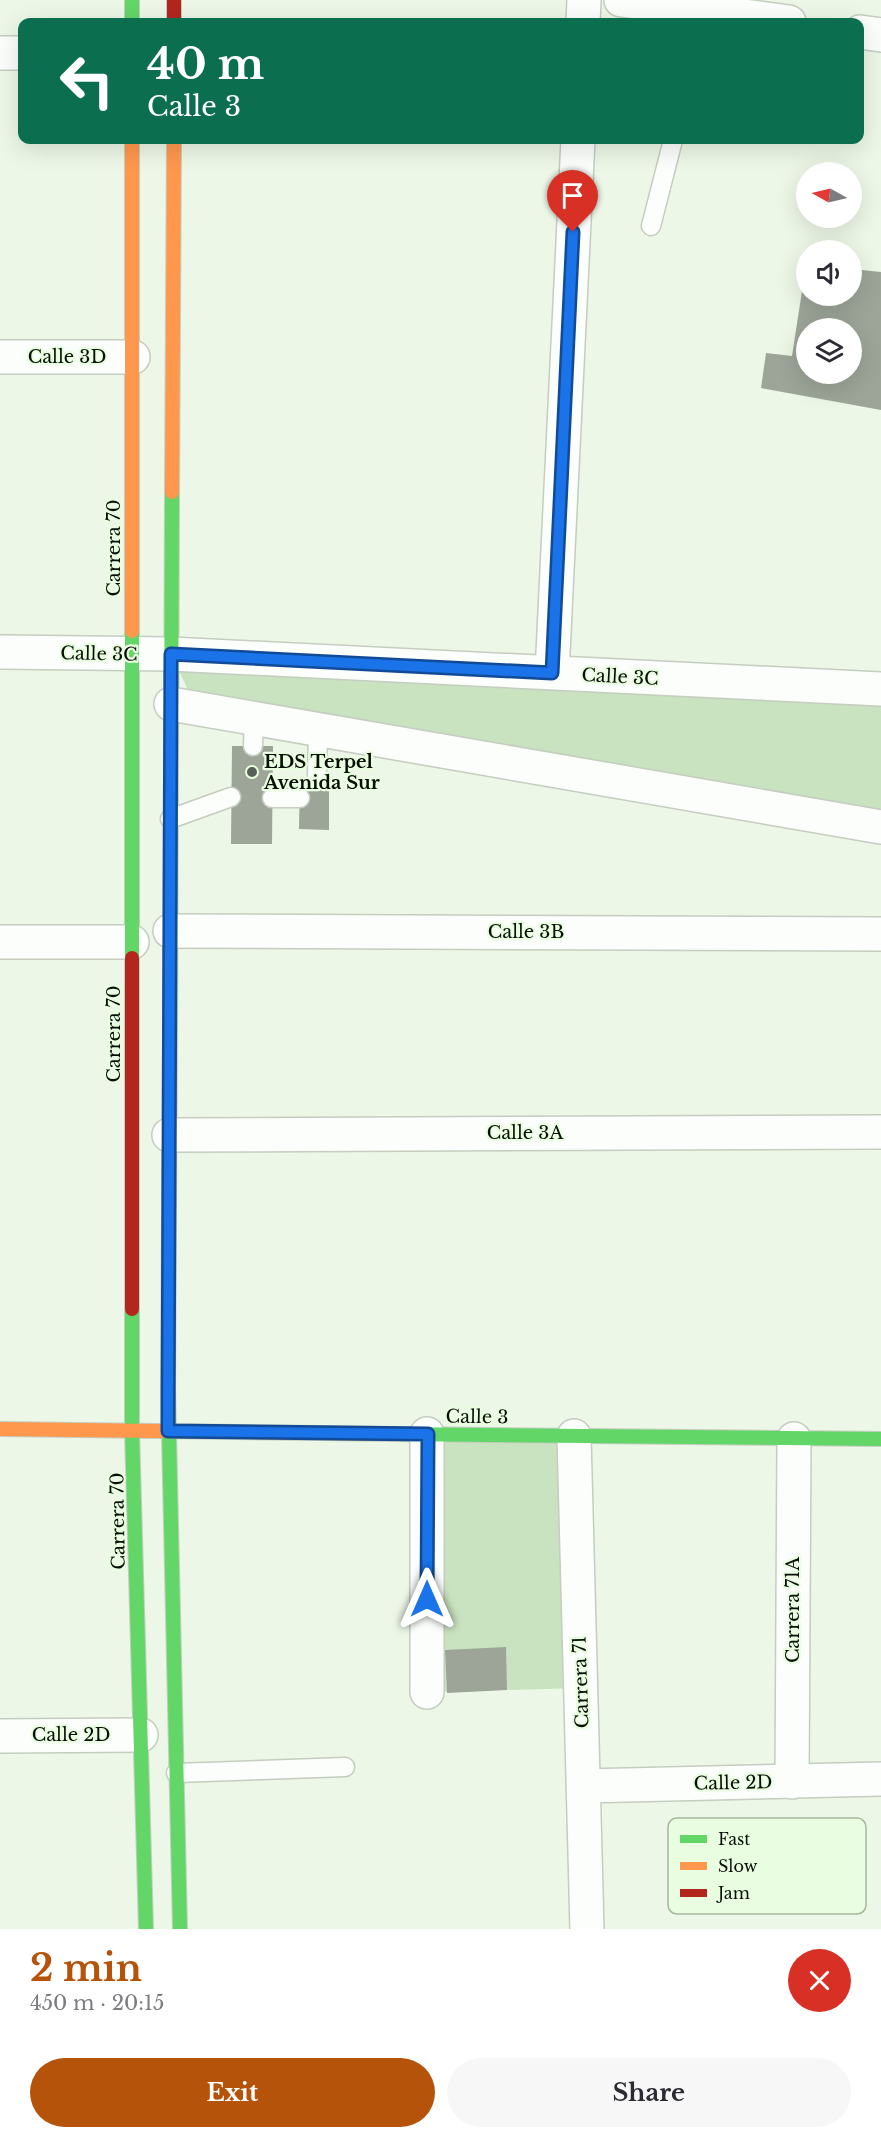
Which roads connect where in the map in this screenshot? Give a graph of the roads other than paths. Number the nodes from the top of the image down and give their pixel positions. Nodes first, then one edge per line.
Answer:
1 (132, 0) edge
2 (174, 0) edge
3 (584, 0) edge
4 (621, 0) edge
5 (698, 16) edge
6 (132, 18) edge
7 (174, 18) edge
8 (583, 18) edge
9 (728, 18) edge
10 (864, 32) edge
11 (881, 34) edge
12 (0, 53) edge
13 (18, 53) edge
14 (132, 144) edge
15 (174, 144) edge
16 (578, 144) edge
17 (672, 144) edge
18 (651, 226) dead end
19 (0, 357) edge
20 (133, 357) junction
21 (0, 652) edge
22 (132, 654) junction
23 (171, 654) junction
24 (552, 673) junction
25 (881, 689) edge
26 (171, 704) junction
27 (318, 730) junction
28 (317, 777) dead end
29 (231, 797) dead end
30 (272, 798) dead end
31 (300, 798) dead end
32 (170, 819) junction
33 (881, 827) edge
34 (170, 931) junction
35 (881, 934) edge
36 (0, 942) edge
37 (132, 942) junction
38 (881, 1131) edge
39 (169, 1135) junction
40 (0, 1429) edge
41 (132, 1431) junction
42 (168, 1431) junction
43 (428, 1434) junction
44 (574, 1436) junction
45 (794, 1438) junction
46 (881, 1439) edge
47 (427, 1692) dead end
48 (141, 1735) junction
49 (0, 1736) edge
50 (345, 1767) dead end
51 (176, 1773) junction
52 (881, 1779) edge
53 (792, 1782) junction
54 (584, 1786) junction
55 (146, 1929) edge
56 (180, 1929) edge
57 (587, 1929) edge

1 - 6 street
2 - 7 street
3 - 8 street
4 - 5 street
5 - 9 street
10 - 11 street
12 - 13 street
14 - 20 street, Carrera 70
15 - 23 street
16 - 24 street
17 - 18 lane
19 - 20 street, Calle 3D
20 - 22 street, Carrera 70
21 - 22 street, Calle 3C
22 - 23 street, Calle 3C
22 - 37 street, Carrera 70
23 - 24 street, Calle 3C
23 - 26 street
24 - 25 street, Calle 3C
26 - 27 street
26 - 32 street
27 - 28 lane
27 - 33 street
29 - 32 lane
30 - 31 lane
32 - 34 street
34 - 35 street, Calle 3B
34 - 39 street
36 - 37 street
37 - 41 street, Carrera 70
38 - 39 street, Calle 3A
39 - 42 street
40 - 41 street, Calle 3
41 - 42 street, Calle 3
41 - 48 street, Carrera 70
42 - 43 street, Calle 3
42 - 51 street
43 - 44 street, Calle 3
43 - 47 street
44 - 45 street, Calle 3
44 - 54 street, Carrera 71
45 - 46 street, Calle 3
45 - 53 street, Carrera 71A
48 - 49 street, Calle 2D
48 - 55 street, Carrera 70
50 - 51 lane
51 - 56 street
52 - 53 street, Calle 2D
53 - 54 street, Calle 2D
54 - 57 street, Carrera 71

